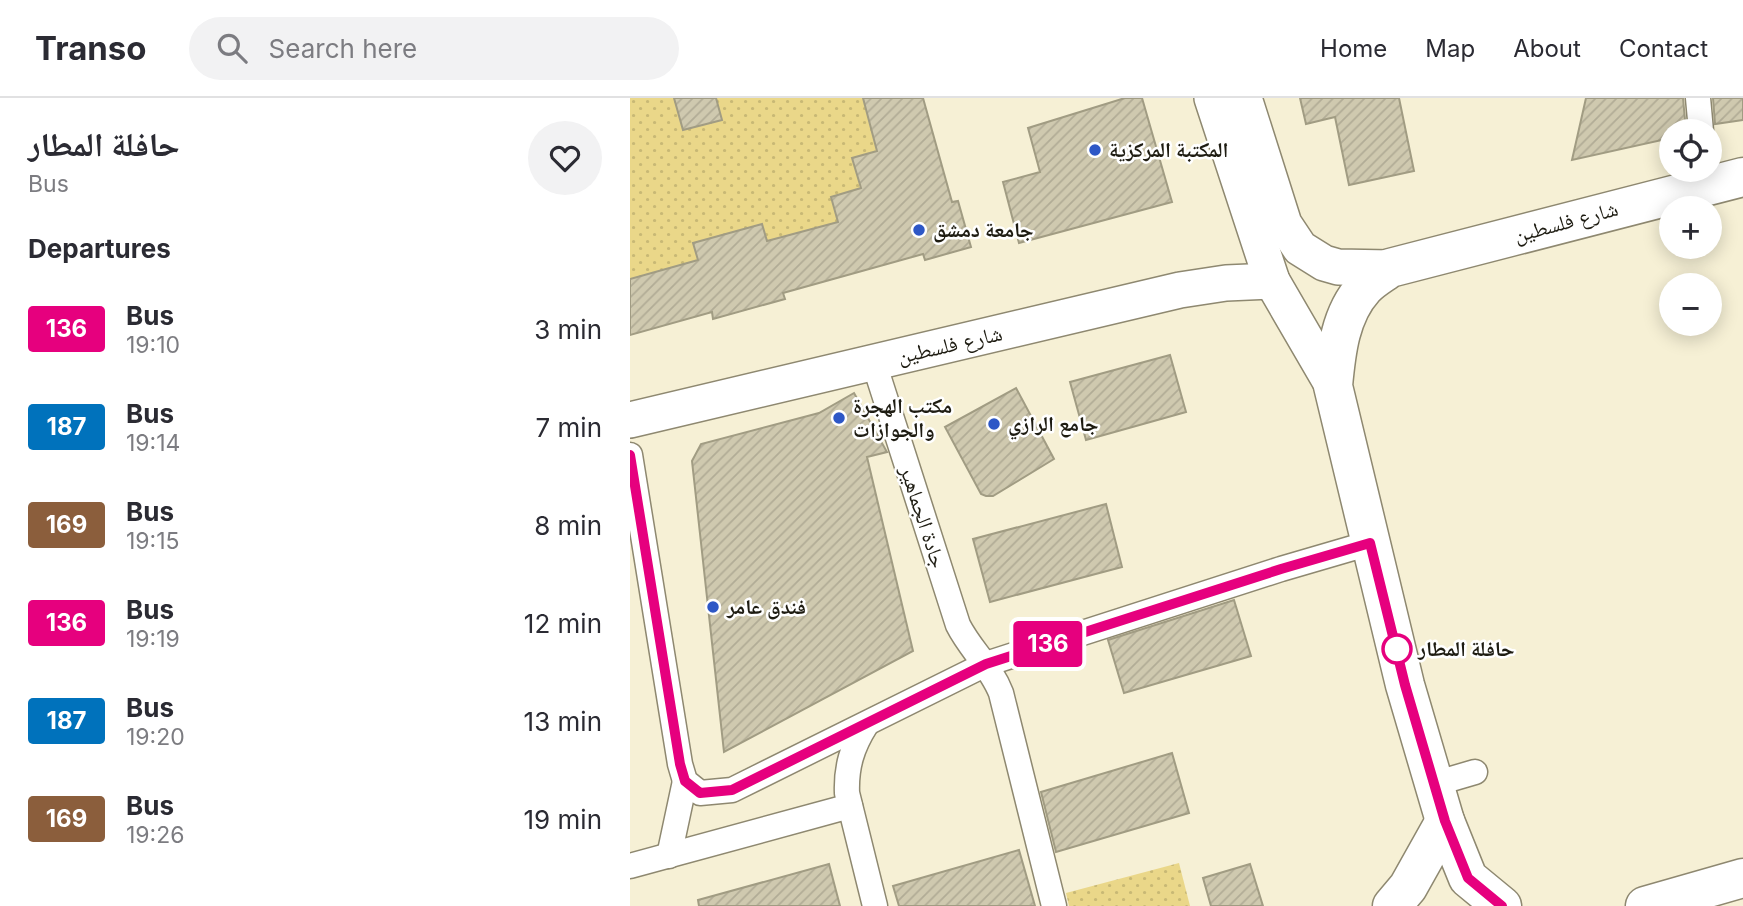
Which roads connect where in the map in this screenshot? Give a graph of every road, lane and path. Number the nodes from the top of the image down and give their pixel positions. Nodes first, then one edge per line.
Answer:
1 (1212, 98) edge
2 (1244, 98) edge
3 (1698, 98) edge
4 (1700, 119) edge
5 (1743, 177) edge
6 (1722, 178) edge
7 (1690, 182) edge
8 (1390, 268) junction
9 (1272, 281) junction
10 (874, 363) junction
11 (1333, 386) junction
12 (630, 420) edge
13 (630, 455) edge
14 (1370, 543) junction
15 (986, 664) junction
16 (866, 725) junction
17 (1475, 772) dead end
18 (685, 781) junction
19 (1434, 784) junction
20 (850, 806) junction
21 (1445, 821) junction
22 (669, 856) junction
23 (630, 866) edge
24 (1743, 878) edge
25 (875, 906) edge
26 (1054, 906) edge
27 (1392, 906) edge
28 (1502, 906) edge
29 (1645, 906) edge

1 - 9 street
2 - 8 street
3 - 4 street
5 - 6 main road, شارع فلسطين
7 - 8 main road, شارع فلسطين
8 - 11 main road
9 - 10 street, شارع فلسطين
9 - 11 street
10 - 12 street, شارع فلسطين
10 - 15 street, جادة الجماهير
11 - 14 main road
13 - 18 street
14 - 15 street
14 - 19 main road
15 - 16 street
15 - 26 street, جادة الجماهير
16 - 18 street
16 - 20 street
17 - 19 street
18 - 22 street
19 - 21 main road
20 - 22 street
20 - 25 street
21 - 27 main road
21 - 28 main road
22 - 23 street
24 - 29 main road

